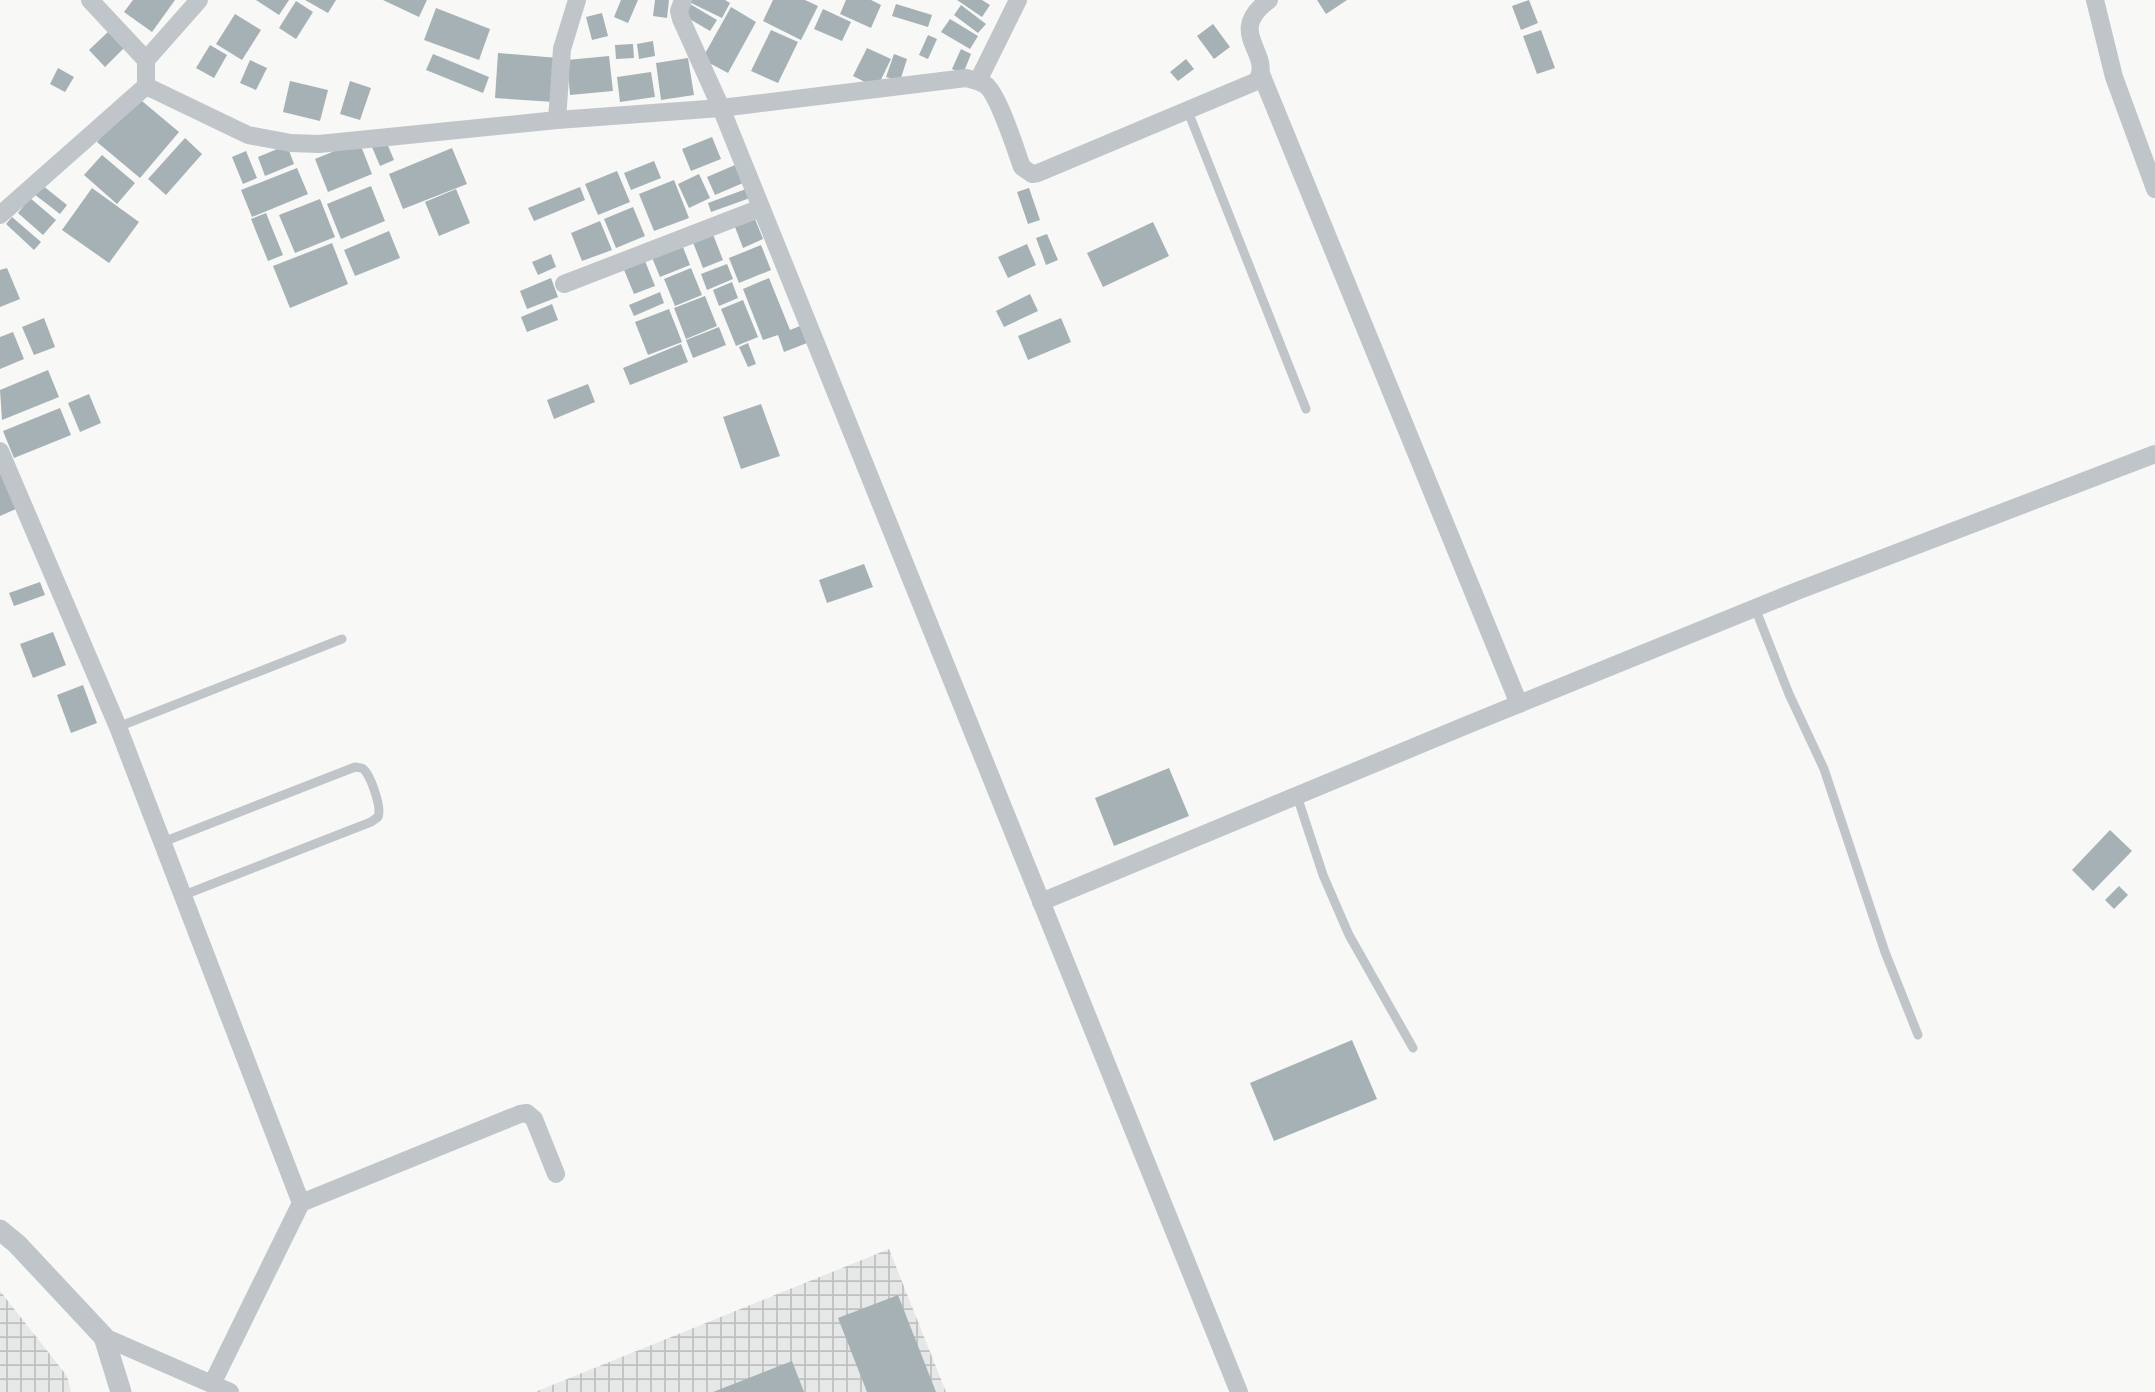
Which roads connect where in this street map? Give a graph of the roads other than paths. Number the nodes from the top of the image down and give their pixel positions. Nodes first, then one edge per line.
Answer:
1 (90, 0) edge
2 (199, 0) edge
3 (577, 0) edge
4 (683, 0) edge
5 (1018, 0) edge
6 (1269, 0) edge
7 (2095, 0) edge
8 (146, 60) junction
9 (1261, 74) junction
10 (978, 81) junction
11 (146, 86) junction
12 (721, 108) junction
13 (1187, 109) junction
14 (557, 120) junction
15 (2155, 189) edge
16 (761, 208) junction
17 (0, 215) edge
18 (564, 284) dead end
19 (1306, 408) dead end
20 (0, 452) edge
21 (2155, 454) edge
22 (1755, 608) junction
23 (342, 639) dead end
24 (1520, 704) junction
25 (118, 727) junction
26 (1297, 796) junction
27 (163, 842) junction
28 (184, 895) junction
29 (1041, 902) junction
30 (1918, 1035) dead end
31 (1413, 1048) dead end
32 (556, 1174) dead end
33 (302, 1203) junction
34 (0, 1230) edge
35 (104, 1336) junction
36 (212, 1384) junction
37 (121, 1392) edge
38 (230, 1392) edge
39 (1239, 1392) edge

1 - 8 street
2 - 8 street
3 - 14 street
4 - 12 street
5 - 10 street
6 - 9 street
7 - 15 street
8 - 11 street
9 - 13 street
9 - 24 street
10 - 12 street
10 - 13 street
11 - 14 street
11 - 17 street
12 - 14 street
12 - 16 street
13 - 19 lane
16 - 18 street
16 - 29 street
20 - 25 street
21 - 22 street
22 - 24 street
22 - 30 lane
23 - 25 lane
24 - 26 street
25 - 27 street
26 - 29 street
26 - 31 lane
27 - 28 street
27 - 28 lane
28 - 33 street
29 - 39 street
32 - 33 street
33 - 36 street
34 - 35 street
35 - 36 street
35 - 37 street
36 - 38 street

